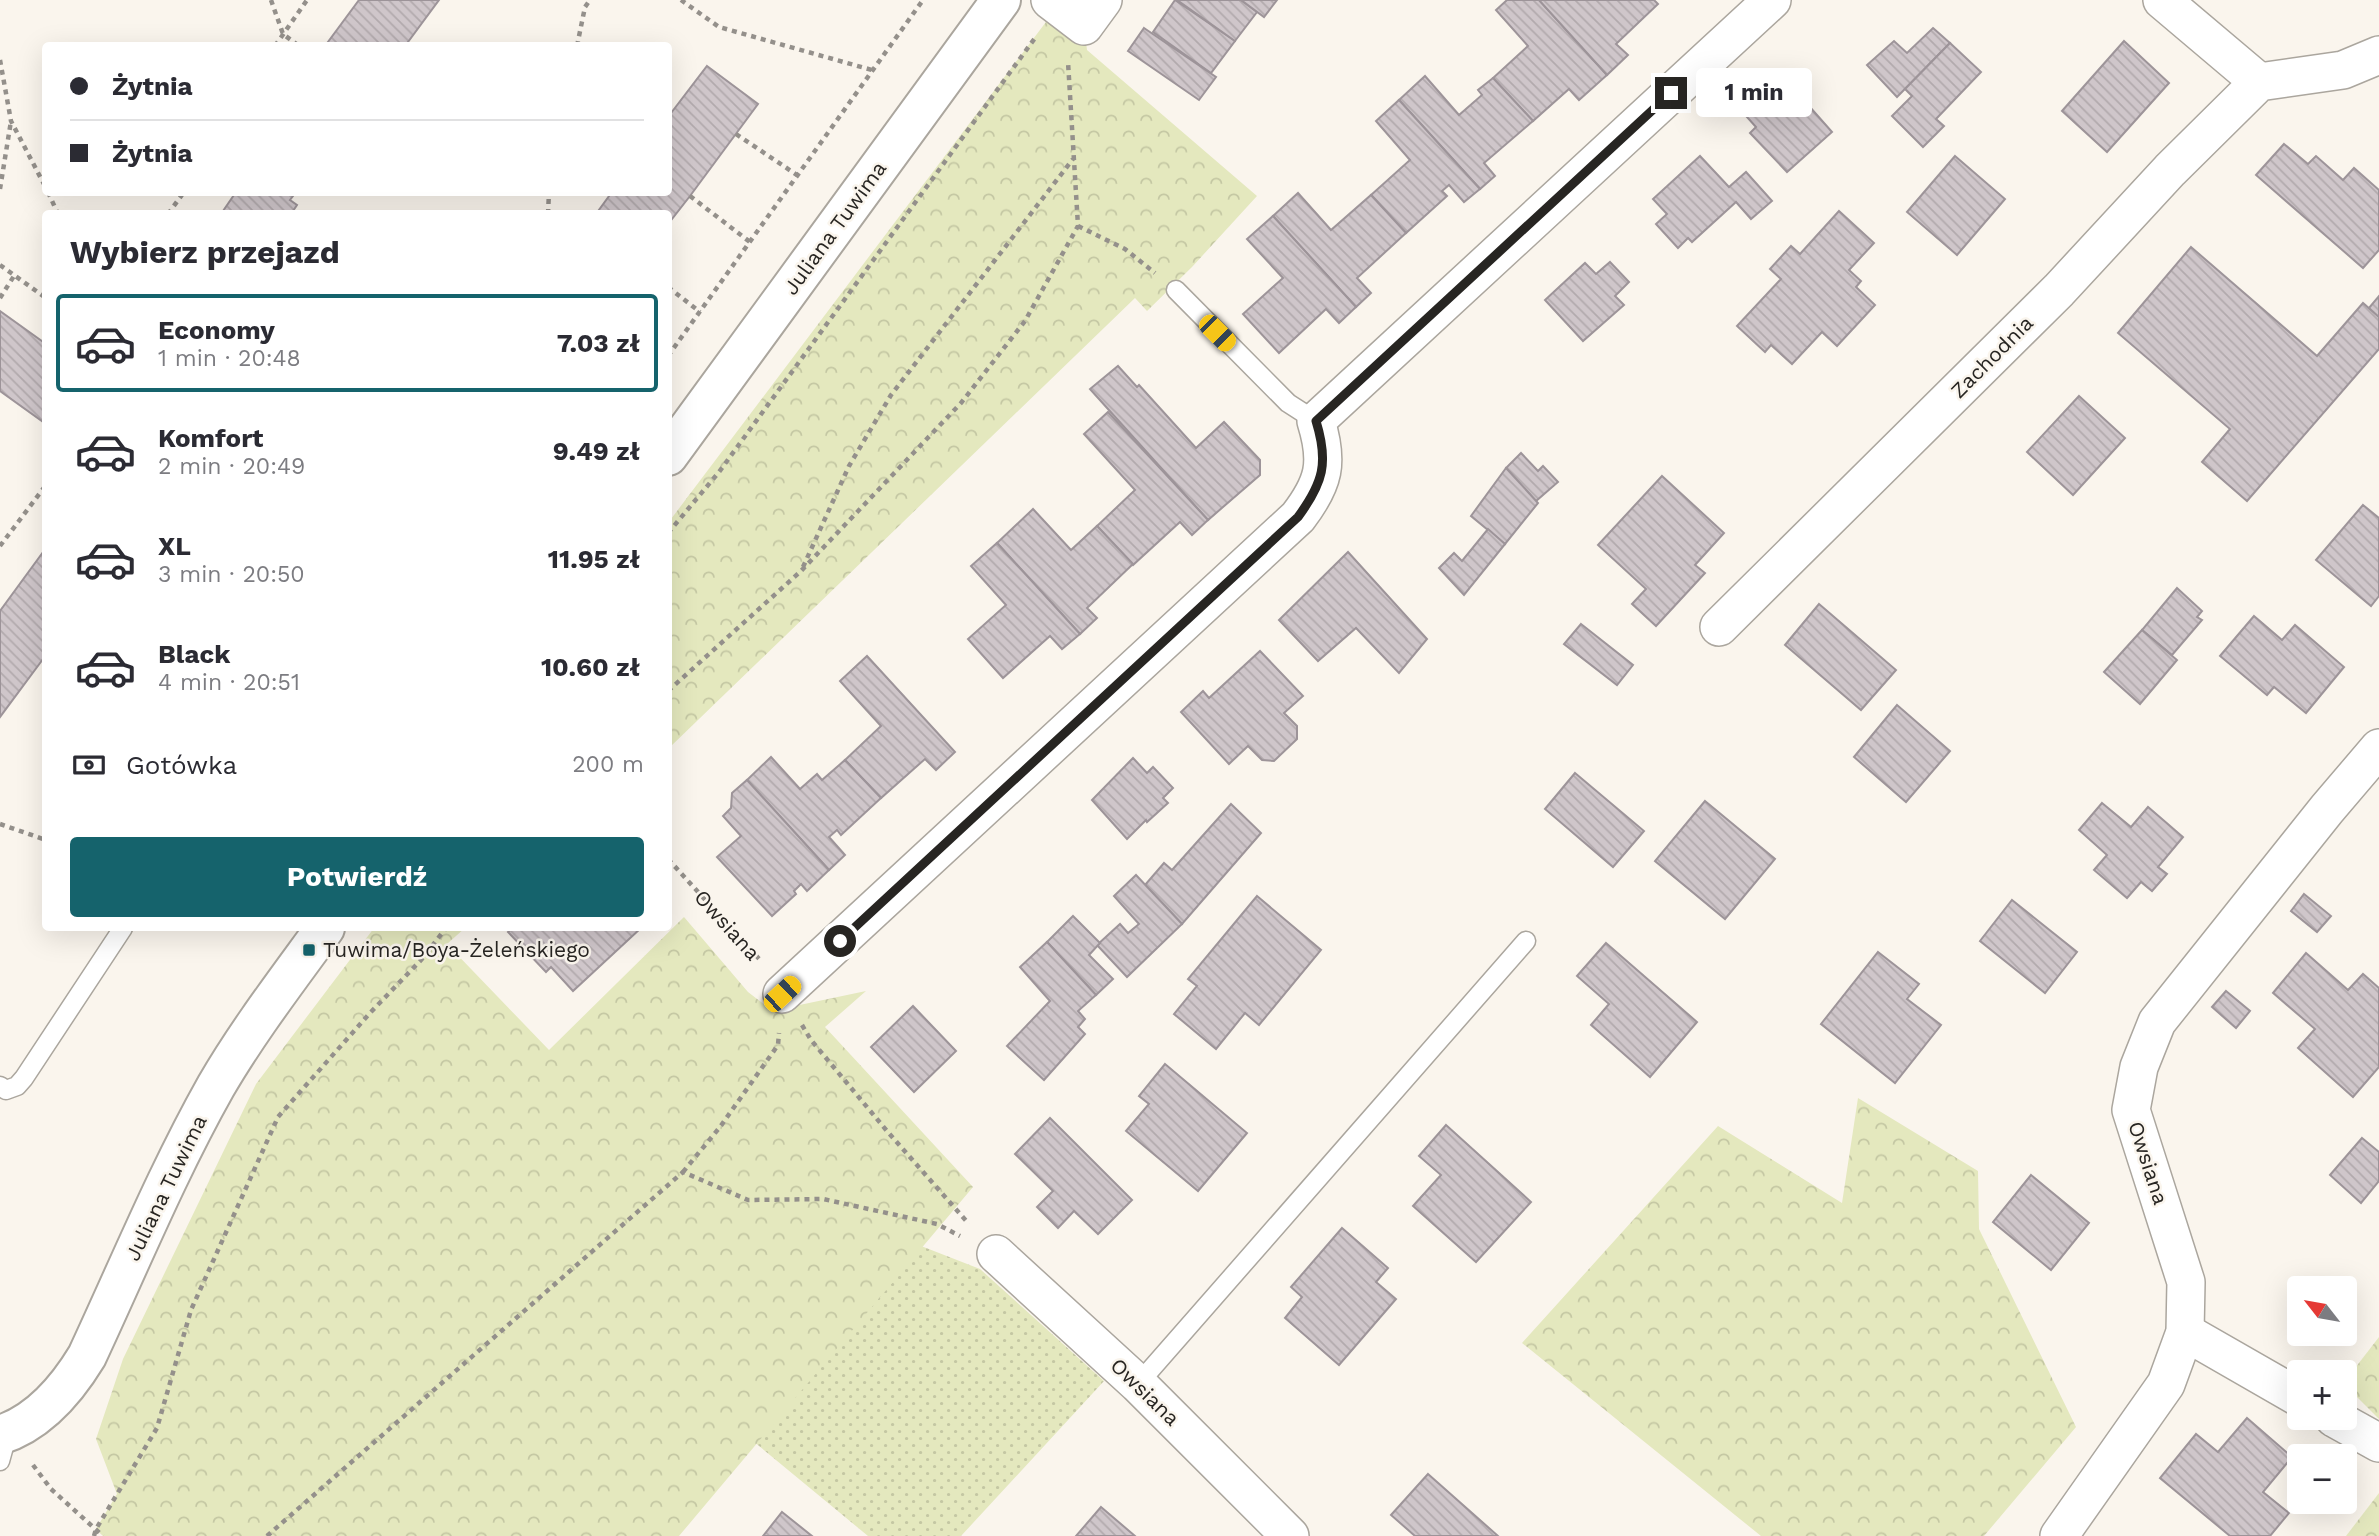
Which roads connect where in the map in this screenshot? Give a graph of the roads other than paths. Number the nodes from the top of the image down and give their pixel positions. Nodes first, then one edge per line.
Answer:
1 (1002, 0) edge
2 (1772, 0) edge
3 (2162, 0) edge
4 (2379, 55) edge
5 (2259, 82) junction
6 (1176, 289) road end
7 (1316, 421) junction
8 (672, 451) edge
9 (1719, 626) dead end
10 (2379, 747) edge
11 (121, 931) edge
12 (323, 931) edge
13 (1526, 941) dead end
14 (782, 994) road end
15 (0, 1086) edge
16 (996, 1254) road end
17 (2185, 1332) junction
18 (1138, 1384) junction
19 (2287, 1391) edge
20 (2356, 1430) edge
21 (3, 1442) edge
22 (2379, 1443) edge
23 (1290, 1536) edge
24 (2059, 1536) edge

1 - 8 street, Juliana Tuwima
2 - 7 street
3 - 5 street
4 - 5 street
5 - 9 street, Zachodnia
6 - 7 lane
7 - 14 street
10 - 17 street, Owsiana
11 - 15 lane
12 - 21 street, Juliana Tuwima
13 - 18 lane
16 - 18 street, Owsiana
17 - 19 street
17 - 24 street, Owsiana
18 - 23 street, Owsiana
20 - 22 street

